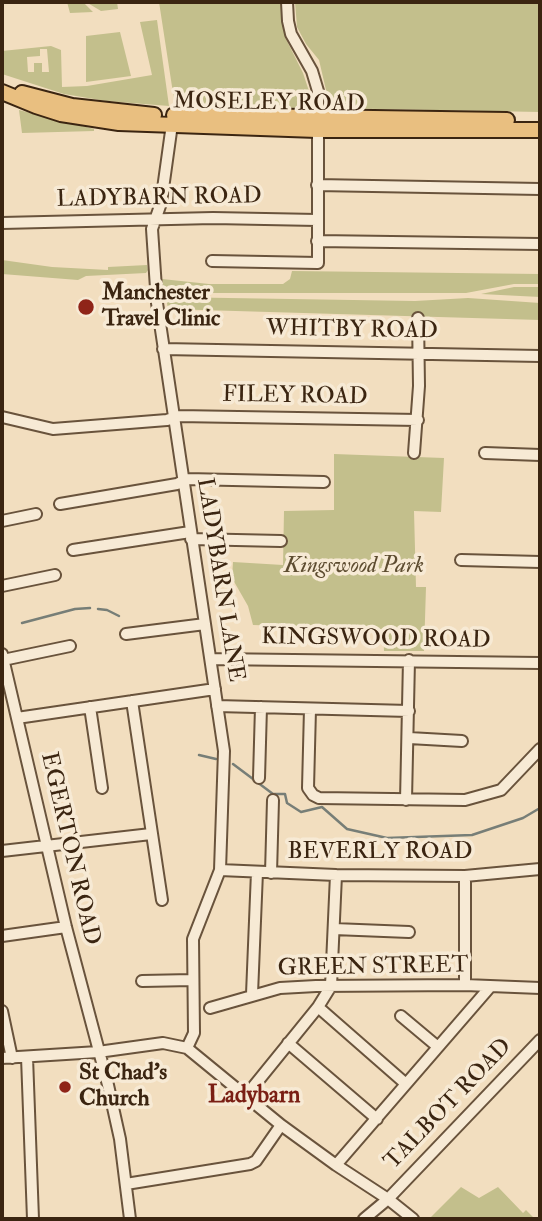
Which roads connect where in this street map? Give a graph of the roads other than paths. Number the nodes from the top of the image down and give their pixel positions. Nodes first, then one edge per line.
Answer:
1 (287, 2) edge
2 (2, 90) edge
3 (173, 120) junction
4 (540, 121) edge
5 (317, 124) junction
6 (540, 130) edge
7 (317, 186) junction
8 (540, 189) edge
9 (155, 219) junction
10 (317, 219) junction
11 (2, 223) edge
12 (317, 242) junction
13 (540, 244) edge
14 (212, 261) dead end
15 (418, 318) dead end
16 (163, 349) junction
17 (418, 353) junction
18 (540, 356) edge
19 (2, 417) edge
20 (172, 418) junction
21 (418, 420) junction
22 (414, 453) dead end
23 (485, 453) dead end
24 (540, 454) edge
25 (182, 482) junction
26 (324, 482) dead end
27 (60, 504) dead end
28 (36, 514) dead end
29 (2, 521) edge
30 (191, 535) junction
31 (281, 541) dead end
32 (73, 550) dead end
33 (461, 560) dead end
34 (540, 562) edge
35 (55, 575) dead end
36 (2, 586) edge
37 (205, 624) junction
38 (126, 634) dead end
39 (70, 646) dead end
40 (2, 657) edge
41 (211, 659) junction
42 (409, 660) junction
43 (540, 663) edge
44 (215, 689) junction
45 (132, 701) junction
46 (217, 706) junction
47 (90, 707) junction
48 (261, 707) junction
49 (310, 709) junction
50 (409, 711) junction
51 (17, 718) junction
52 (409, 738) junction
53 (462, 741) dead end
54 (540, 749) edge
55 (259, 778) dead end
56 (102, 788) dead end
57 (273, 800) dead end
58 (407, 800) junction
59 (151, 834) junction
60 (47, 844) junction
61 (2, 850) edge
62 (540, 869) edge
63 (220, 870) junction
64 (257, 872) junction
65 (271, 873) junction
66 (336, 875) junction
67 (465, 876) junction
68 (162, 900) dead end
69 (66, 927) junction
70 (334, 929) junction
71 (410, 932) dead end
72 (2, 936) edge
73 (192, 980) junction
74 (142, 981) dead end
75 (465, 985) junction
76 (331, 986) junction
77 (490, 987) junction
78 (540, 988) edge
79 (252, 994) junction
80 (318, 1007) junction
81 (210, 1008) dead end
82 (2, 1011) edge
83 (401, 1016) dead end
84 (540, 1040) edge
85 (288, 1043) junction
86 (438, 1047) junction
87 (187, 1048) junction
88 (98, 1052) junction
89 (27, 1057) junction
90 (7, 1058) edge
91 (406, 1084) junction
92 (245, 1097) junction
93 (377, 1119) junction
94 (281, 1125) junction
95 (336, 1165) junction
96 (126, 1184) junction
97 (388, 1199) junction
98 (33, 1219) edge
99 (130, 1219) edge
100 (364, 1219) edge
101 (413, 1219) edge

1 - 5 street
2 - 3 main road, MOSELEY ROAD
3 - 5 main road, MOSELEY ROAD
3 - 9 street, LADYBARN LANE
4 - 5 main road, MOSELEY ROAD
5 - 6 main road, MOSELEY ROAD
5 - 7 street
7 - 8 street
7 - 10 street
9 - 10 street, LADYBARN ROAD
9 - 11 street, LADYBARN ROAD
9 - 16 street, LADYBARN LANE
10 - 12 street
12 - 13 street
12 - 14 street
15 - 17 street
16 - 17 street, WHITBY ROAD
16 - 20 street, LADYBARN LANE
17 - 18 street, WHITBY ROAD
17 - 21 street
19 - 20 street, FILEY ROAD
20 - 21 street, FILEY ROAD
20 - 25 street, LADYBARN LANE
21 - 22 street
23 - 24 street
25 - 26 street
25 - 27 street
25 - 30 street, LADYBARN LANE
28 - 29 street
30 - 31 street
30 - 32 street
30 - 37 street, LADYBARN LANE
33 - 34 street
35 - 36 street
37 - 38 street
37 - 41 street, LADYBARN LANE
39 - 40 street
40 - 51 street, EGERTON ROAD
41 - 42 street, KINGSWOOD ROAD
41 - 44 street, LADYBARN LANE
42 - 43 street, KINGSWOOD ROAD
42 - 50 street
44 - 45 street
44 - 46 street, LADYBARN LANE
45 - 47 street
45 - 59 street
46 - 48 street
46 - 63 street, LADYBARN LANE
47 - 51 street
47 - 56 street
48 - 49 street
48 - 55 street
49 - 50 street
49 - 58 street
50 - 52 street
51 - 60 street, EGERTON ROAD
52 - 53 street
52 - 58 street
54 - 58 street
57 - 65 street
59 - 60 street
59 - 68 street
60 - 61 street
60 - 69 street, EGERTON ROAD
62 - 67 street, BEVERLY ROAD
63 - 64 street, BEVERLY ROAD
63 - 73 street, LADYBARN LANE
64 - 65 street, BEVERLY ROAD
64 - 79 street
65 - 66 street, BEVERLY ROAD
66 - 67 street, BEVERLY ROAD
66 - 70 street
67 - 75 street
69 - 72 street
69 - 88 street, EGERTON ROAD
70 - 71 street
70 - 76 street
73 - 74 street
73 - 87 street, LADYBARN LANE
75 - 76 street, GREEN STREET
75 - 77 street, GREEN STREET
76 - 79 street, GREEN STREET
76 - 80 street
77 - 78 street, GREEN STREET
77 - 86 street
79 - 81 street, GREEN STREET
80 - 85 street
80 - 91 street
82 - 90 street
83 - 86 street
84 - 97 street, TALBOT ROAD
85 - 92 street
85 - 93 street
86 - 91 street
87 - 88 street
87 - 92 street
88 - 89 street
88 - 96 street, EGERTON ROAD
89 - 90 street
89 - 98 street
91 - 93 street
92 - 94 street
93 - 95 street
94 - 95 street
94 - 96 street
95 - 97 street
96 - 99 street, EGERTON ROAD
97 - 100 street, TALBOT ROAD
97 - 101 street

